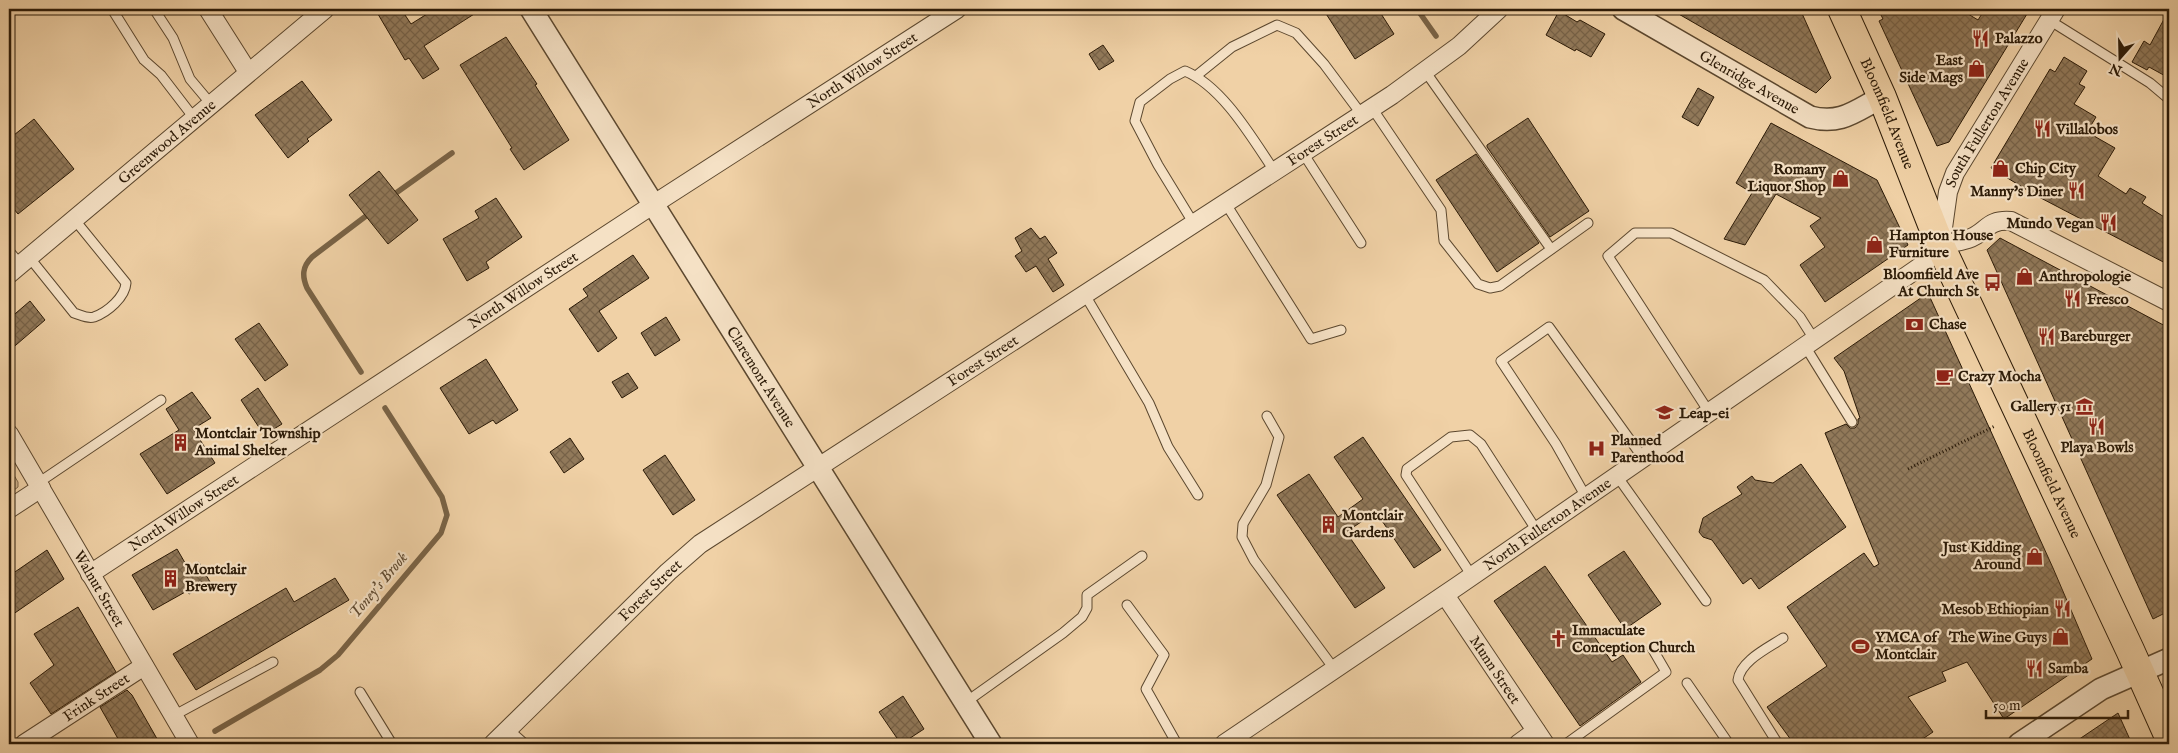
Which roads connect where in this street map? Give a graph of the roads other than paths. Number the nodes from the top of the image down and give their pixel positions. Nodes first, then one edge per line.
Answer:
1 (112, 9) edge
2 (154, 9) edge
3 (208, 9) edge
4 (325, 9) edge
5 (531, 9) edge
6 (957, 9) edge
7 (1499, 9) edge
8 (1625, 9) edge
9 (1842, 9) edge
10 (2052, 14) edge
11 (1425, 71) junction
12 (248, 72) junction
13 (1196, 76) junction
14 (1882, 97) junction
15 (2169, 99) edge
16 (211, 104) junction
17 (1367, 111) junction
18 (194, 118) junction
19 (1303, 154) junction
20 (1275, 172) junction
21 (654, 204) junction
22 (1226, 204) junction
23 (74, 219) junction
24 (1588, 223) dead end
25 (1194, 224) junction
26 (1361, 243) dead end
27 (1940, 245) junction
28 (1551, 249) junction
29 (16, 261) edge
30 (1085, 295) junction
31 (2169, 302) edge
32 (1341, 330) dead end
33 (1810, 343) junction
34 (161, 400) dead end
35 (1709, 412) junction
36 (1267, 416) dead end
37 (1852, 422) dead end
38 (9, 434) edge
39 (1644, 458) junction
40 (819, 468) junction
41 (1617, 476) junction
42 (39, 485) junction
43 (1198, 495) dead end
44 (1586, 497) junction
45 (9, 509) edge
46 (1537, 531) junction
47 (1142, 556) dead end
48 (90, 574) junction
49 (1472, 576) junction
50 (1445, 595) junction
51 (1706, 601) dead end
52 (1127, 605) dead end
53 (1783, 638) dead end
54 (1652, 648) dead end
55 (2169, 659) edge
56 (273, 662) dead end
57 (144, 666) junction
58 (1335, 670) junction
59 (2139, 671) junction
60 (1687, 683) dead end
61 (360, 692) dead end
62 (966, 702) junction
63 (173, 716) junction
64 (508, 729) junction
65 (2169, 737) edge
66 (1541, 738) edge
67 (24, 744) edge
68 (190, 744) edge
69 (392, 744) edge
70 (493, 744) edge
71 (525, 744) edge
72 (991, 744) edge
73 (1177, 744) edge
74 (1224, 744) edge
75 (1518, 744) edge
76 (1566, 744) edge
77 (1729, 744) edge
78 (1778, 744) edge
79 (2019, 744) edge

1 - 18 lane
2 - 16 lane
3 - 12 street
4 - 12 street, Greenwood Avenue
5 - 21 street, Claremont Avenue
6 - 21 street, North Willow Street
7 - 11 street, Forest Street
8 - 14 street, Glenridge Avenue
9 - 14 main road, Bloomfield Avenue
10 - 15 lane
10 - 27 street, South Fullerton Avenue
11 - 17 street, Forest Street
11 - 28 lane
12 - 16 street, Greenwood Avenue
13 - 17 lane
13 - 20 lane
13 - 25 lane
14 - 27 main road, Bloomfield Avenue
16 - 18 street, Greenwood Avenue
17 - 19 street, Forest Street
17 - 28 lane
18 - 23 street, Greenwood Avenue
19 - 20 street, Forest Street
19 - 26 lane
20 - 22 street, Forest Street
21 - 40 street, Claremont Avenue
21 - 48 street, North Willow Street
22 - 25 street, Forest Street
22 - 32 lane
23 - 29 street, Greenwood Avenue
23 - 29 lane
24 - 28 lane
25 - 30 street, Forest Street
27 - 31 street
27 - 33 street, North Fullerton Avenue
27 - 59 main road, Bloomfield Avenue
30 - 40 street, Forest Street
30 - 43 lane
33 - 35 street, North Fullerton Avenue
33 - 35 lane
33 - 37 lane
34 - 42 lane
35 - 39 street, North Fullerton Avenue
36 - 58 lane
38 - 42 street, Walnut Street
39 - 41 street, North Fullerton Avenue
39 - 44 lane
40 - 62 street, Claremont Avenue
40 - 64 street, Forest Street
41 - 44 street, North Fullerton Avenue
41 - 51 lane
42 - 45 street
42 - 48 street, Walnut Street
44 - 46 street, North Fullerton Avenue
46 - 49 street, North Fullerton Avenue
46 - 49 lane
47 - 62 lane
48 - 57 street, Walnut Street
49 - 50 street, North Fullerton Avenue
50 - 58 street, North Fullerton Avenue
50 - 66 street, Munn Street
52 - 73 lane
53 - 78 lane
54 - 76 lane
55 - 59 street
56 - 63 lane
57 - 63 street, Walnut Street
57 - 67 street, Frink Street
58 - 74 street, North Fullerton Avenue
59 - 65 main road, Bloomfield Avenue
59 - 79 street
60 - 77 lane
61 - 69 lane
62 - 72 street, Claremont Avenue
63 - 68 street, Walnut Street
64 - 70 street, Forest Street
64 - 71 lane
66 - 75 street

